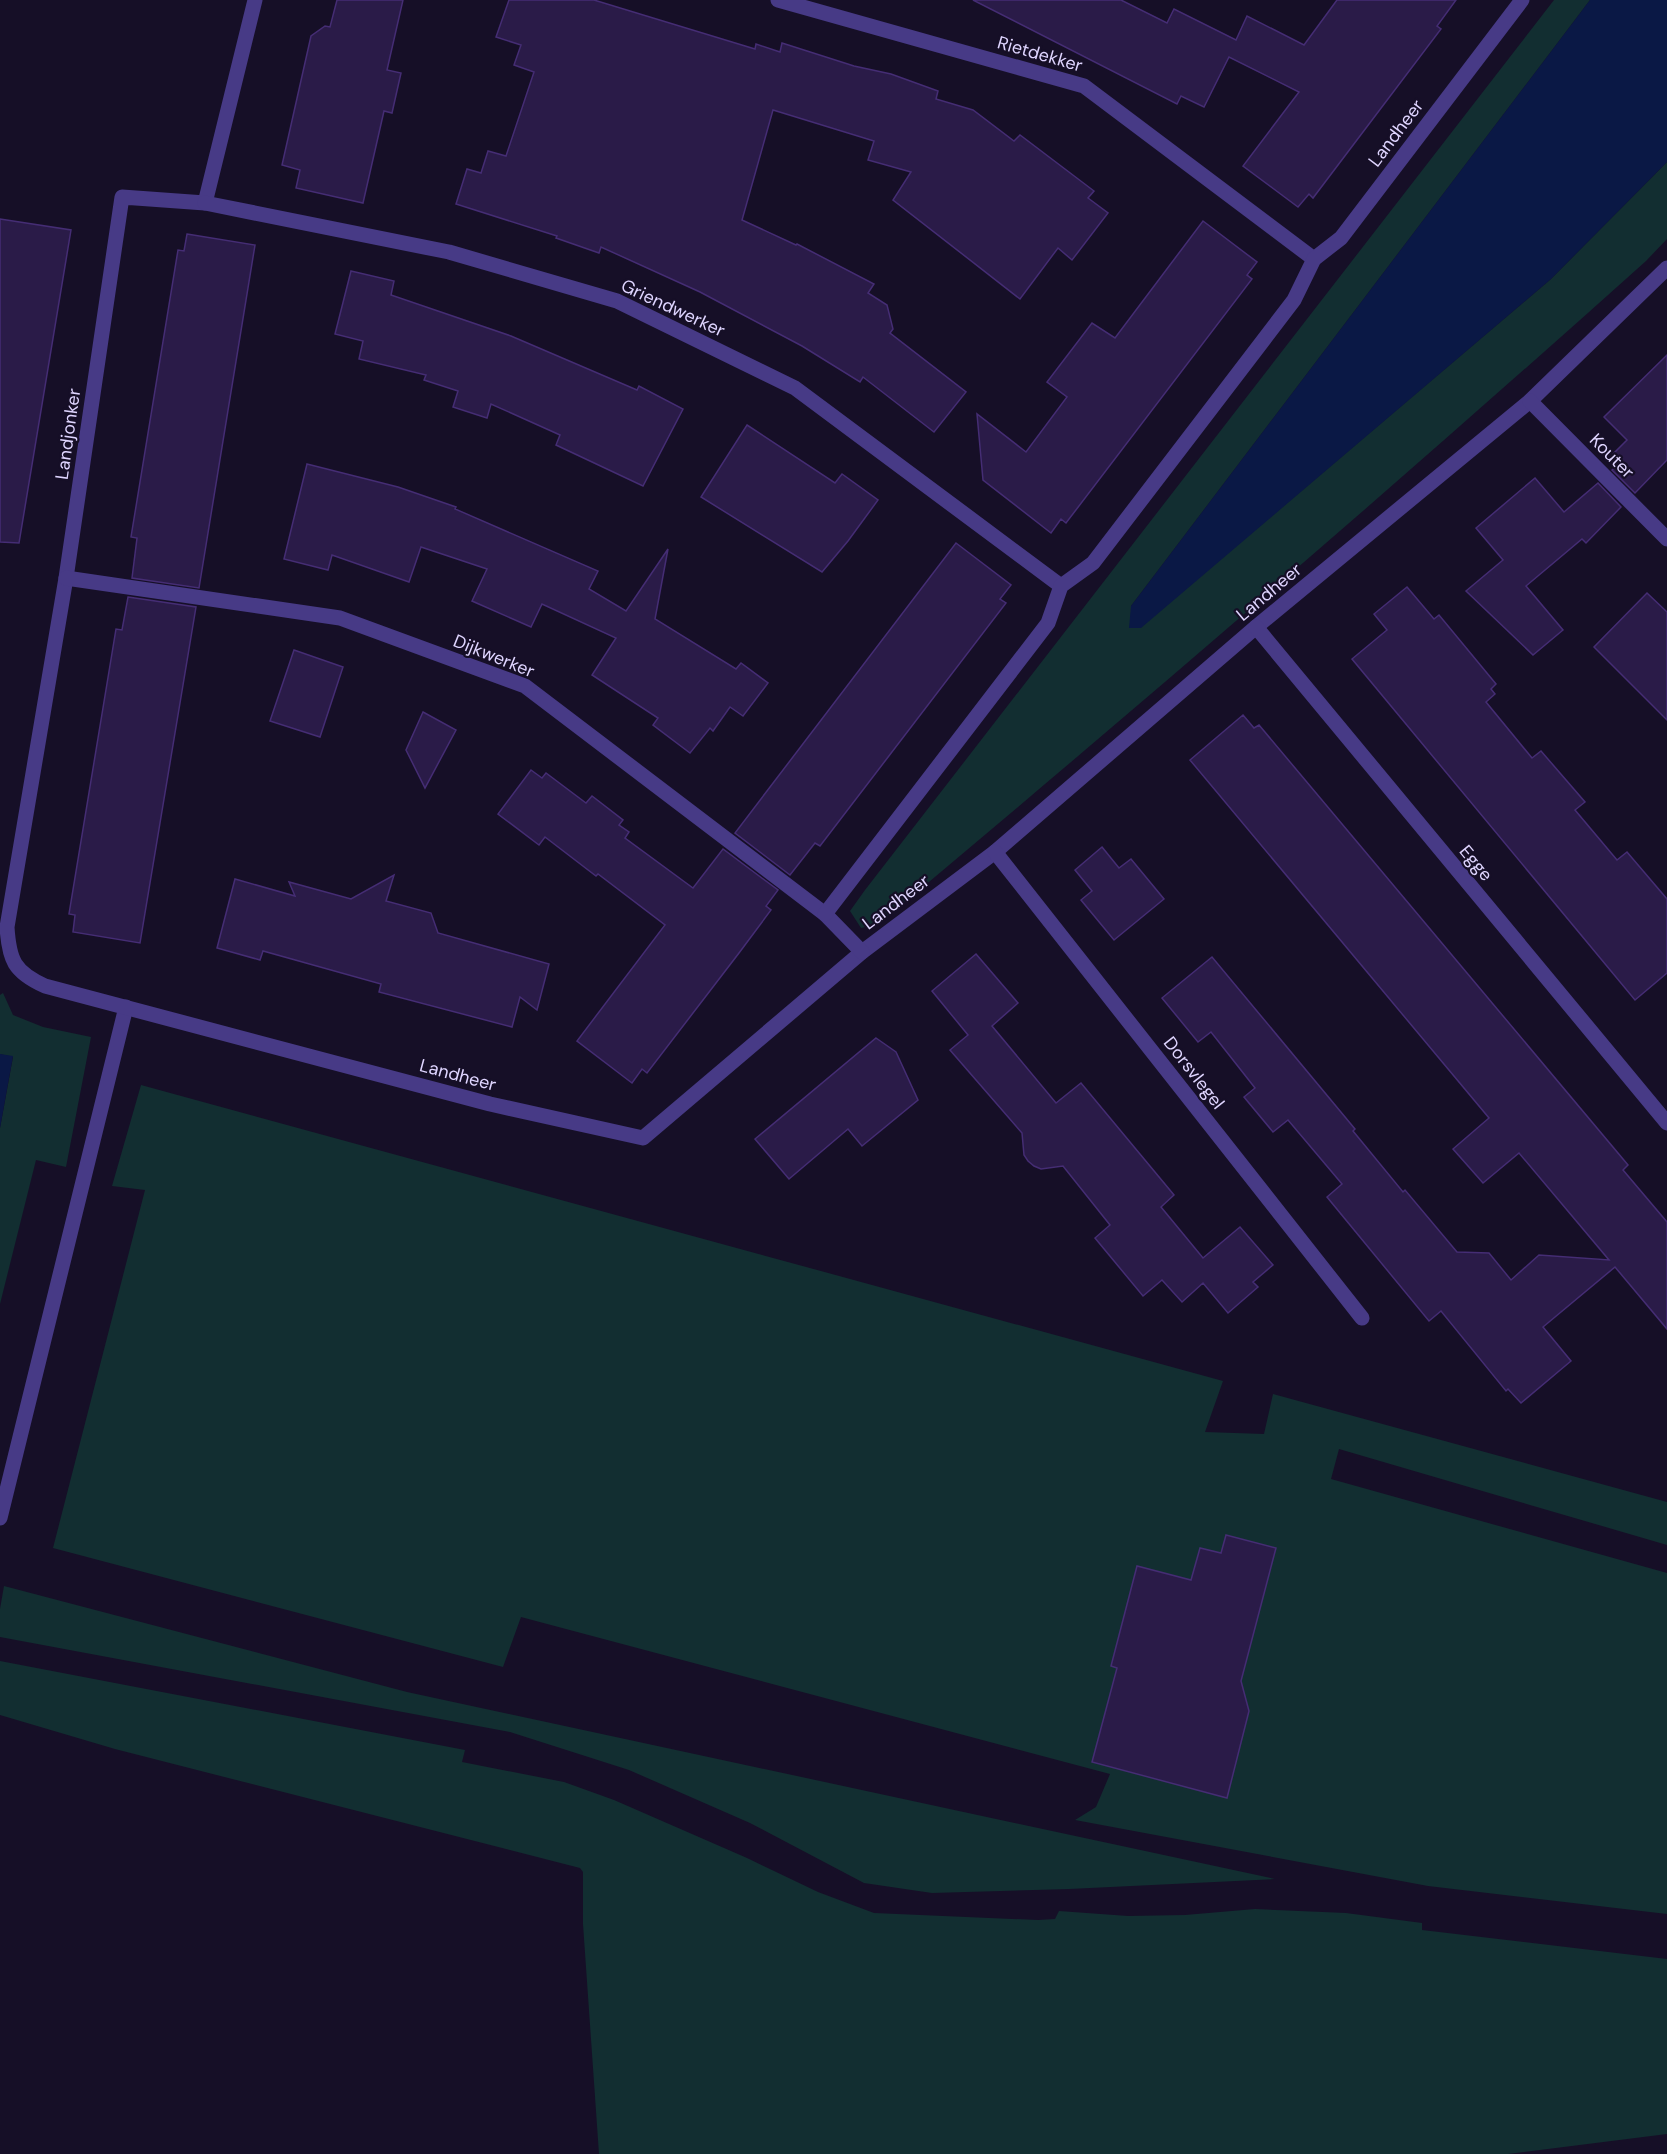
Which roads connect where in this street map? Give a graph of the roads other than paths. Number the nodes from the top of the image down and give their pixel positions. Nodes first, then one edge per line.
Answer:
1 (255, 0) edge
2 (778, 0) edge
3 (1522, 0) edge
4 (206, 203) junction
5 (1314, 259) junction
6 (1667, 268) edge
7 (1530, 401) junction
8 (1667, 539) edge
9 (66, 578) junction
10 (1061, 586) junction
11 (1256, 627) junction
12 (995, 852) junction
13 (825, 914) junction
14 (861, 952) junction
15 (14, 964) joint
16 (126, 1007) junction
17 (1667, 1123) edge
18 (1362, 1318) dead end
19 (0, 1518) edge

1 - 4 street
2 - 5 street, Rietdekker
3 - 5 street, Landheer
4 - 9 street, Landjonker
4 - 10 street, Griendwerker
5 - 10 street, Landheer
6 - 7 street, Landheer
7 - 8 street, Kouter
7 - 11 street, Landheer
9 - 13 street, Dijkwerker
9 - 15 street, Landjonker
10 - 13 street
11 - 12 street, Landheer
11 - 17 street, Egge
12 - 14 street, Landheer
12 - 18 street, Dorsvlegel
13 - 14 street, Dijkwerker
14 - 16 street, Landheer
15 - 16 street, Landheer
16 - 19 street

